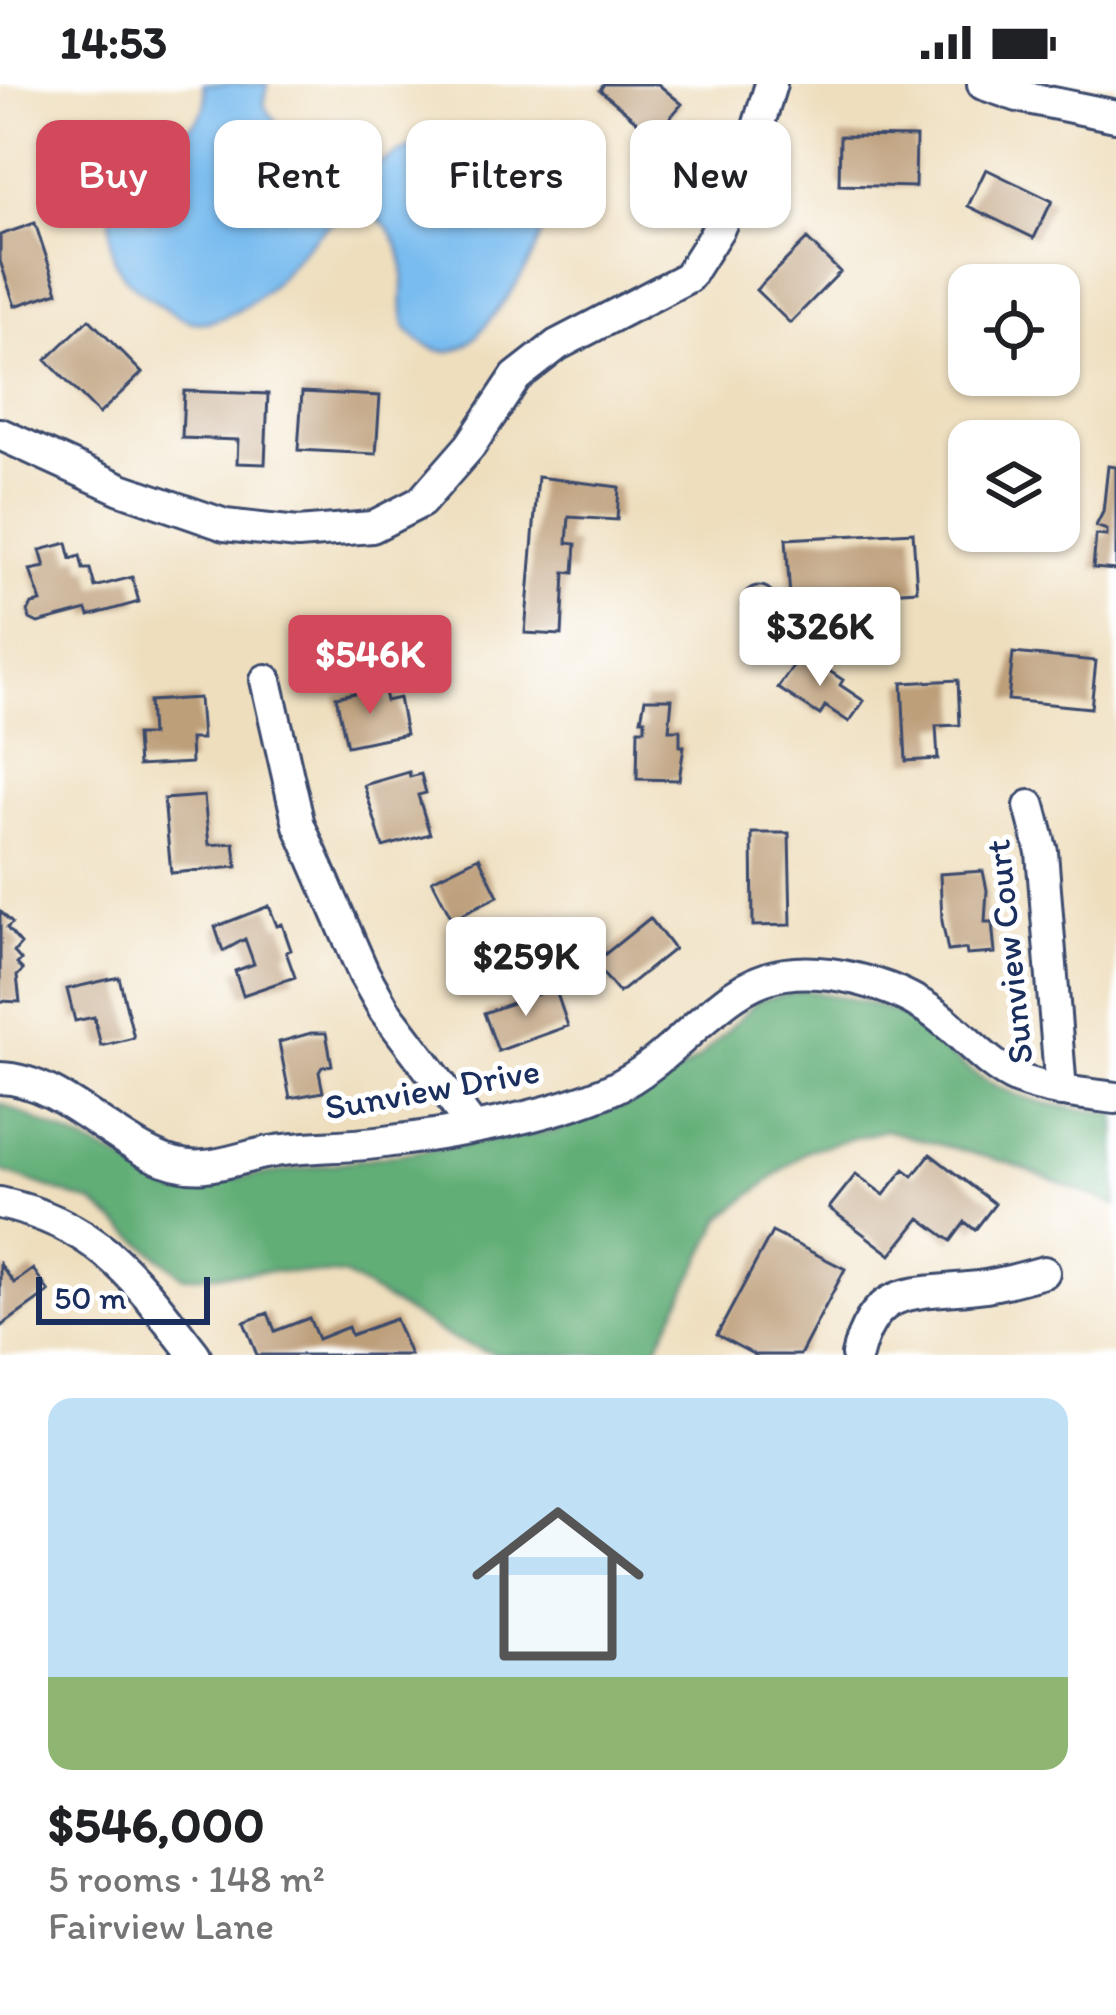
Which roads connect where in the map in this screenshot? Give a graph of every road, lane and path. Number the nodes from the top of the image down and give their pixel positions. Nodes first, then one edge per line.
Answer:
1 (771, 84) edge
2 (983, 84) edge
3 (1116, 116) edge
4 (0, 434) edge
5 (266, 680) dead end
6 (1030, 806) dead end
7 (0, 1078) edge
8 (1061, 1091) junction
9 (1116, 1098) edge
10 (472, 1126) junction
11 (0, 1203) edge
12 (1044, 1272) dead end
13 (195, 1355) edge
14 (857, 1355) edge

1 - 4 street
2 - 3 street
5 - 10 street
6 - 8 street, Sunview Court
7 - 10 street, Sunview Drive
8 - 9 street, Sunview Drive
8 - 10 street, Sunview Drive
11 - 13 street
12 - 14 street

